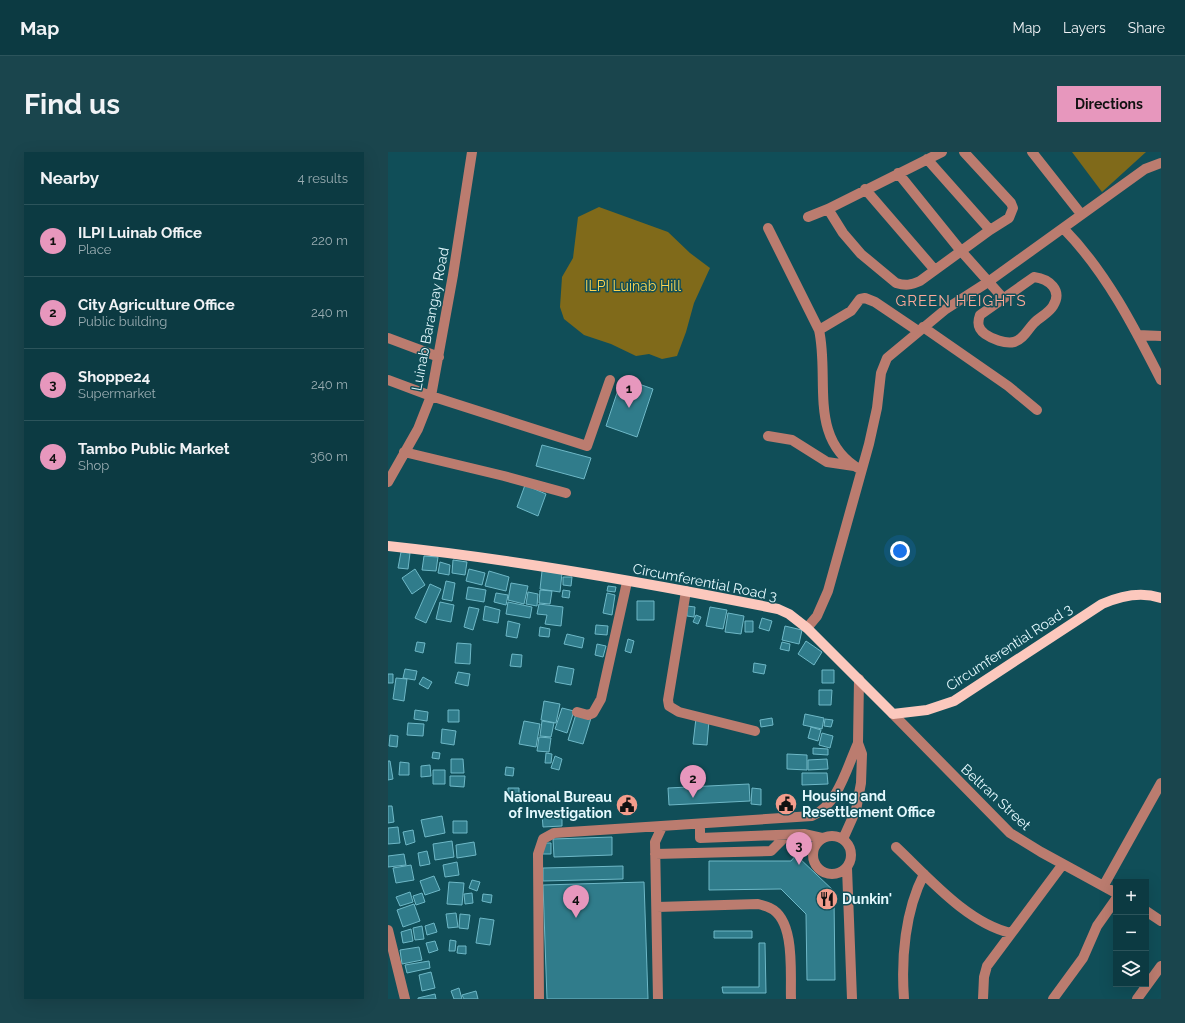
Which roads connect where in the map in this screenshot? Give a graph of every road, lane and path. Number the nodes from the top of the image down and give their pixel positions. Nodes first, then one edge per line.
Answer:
1 (472, 152) edge
2 (942, 152) edge
3 (964, 152) edge
4 (1032, 152) edge
5 (927, 159) junction
6 (1161, 162) edge
7 (898, 173) junction
8 (865, 189) junction
9 (828, 209) junction
10 (1082, 214) junction
11 (808, 217) dead end
12 (768, 228) dead end
13 (1064, 229) junction
14 (990, 230) junction
15 (962, 251) junction
16 (934, 269) junction
17 (988, 282) junction
18 (1003, 298) junction
19 (920, 329) junction
20 (818, 330) junction
21 (1138, 334) junction
22 (1161, 336) edge
23 (388, 338) edge
24 (439, 357) junction
25 (388, 380) edge
26 (610, 380) dead end
27 (1161, 380) edge
28 (431, 396) junction
29 (1037, 410) dead end
30 (768, 436) dead end
31 (404, 452) junction
32 (858, 468) junction
33 (388, 482) edge
34 (566, 493) dead end
35 (388, 546) edge
36 (627, 582) junction
37 (686, 591) junction
38 (1161, 598) edge
39 (807, 628) junction
40 (859, 679) junction
41 (577, 712) dead end
42 (893, 714) junction
43 (755, 731) dead end
44 (858, 743) junction
45 (1161, 783) edge
46 (700, 824) junction
47 (662, 827) junction
48 (804, 834) junction
49 (787, 835) junction
50 (700, 838) junction
51 (822, 838) junction
52 (843, 839) junction
53 (896, 847) dead end
54 (813, 852) junction
55 (702, 853) junction
56 (655, 854) junction
57 (1063, 864) junction
58 (847, 868) junction
59 (924, 874) junction
60 (1104, 886) junction
61 (1113, 891) edge
62 (1113, 903) edge
63 (657, 907) junction
64 (1149, 916) edge
65 (1161, 921) edge
66 (388, 930) edge
67 (1011, 933) junction
68 (1161, 966) edge
69 (405, 999) edge
70 (539, 999) edge
71 (658, 999) edge
72 (791, 999) edge
73 (852, 999) edge
74 (904, 999) edge
75 (983, 999) edge
76 (1053, 999) edge
77 (1137, 999) edge

1 - 24 street, Luinab Barangay Road
2 - 5 street
3 - 14 street
4 - 10 street
5 - 7 street
5 - 14 street
6 - 10 street
7 - 8 street
7 - 15 street
8 - 9 street
8 - 16 street
9 - 11 street
9 - 16 street
10 - 13 street
12 - 20 street
13 - 17 street
13 - 21 street
14 - 15 street
15 - 16 street
15 - 17 street
17 - 18 street
17 - 19 street
18 - 18 street
19 - 20 street
19 - 29 street
19 - 32 street
20 - 32 street
21 - 22 street
21 - 27 street
23 - 24 street
24 - 28 street, Luinab Barangay Road
25 - 28 street
26 - 28 street
28 - 31 street, Luinab Barangay Road
30 - 32 street
31 - 33 street, Luinab Barangay Road
31 - 34 street
32 - 39 street
35 - 36 main road, Circumferential Road 3
36 - 37 main road, Circumferential Road 3
36 - 41 street
37 - 39 main road, Circumferential Road 3
37 - 43 street
38 - 42 main road, Circumferential Road 3
39 - 40 main road, Circumferential Road 3
40 - 42 main road, Circumferential Road 3
40 - 44 street
42 - 57 street, Beltran Street
44 - 46 street
44 - 52 street
45 - 60 street
46 - 47 street
46 - 50 street
47 - 56 street
47 - 70 street
48 - 49 street
48 - 51 street
48 - 54 street
49 - 50 street
49 - 55 street
50 - 55 street
51 - 52 street
51 - 54 street
52 - 58 street
53 - 59 street
54 - 58 street
55 - 56 street
56 - 63 street
57 - 60 street, Beltran Street
57 - 67 street
58 - 73 street
59 - 67 street
59 - 74 street
60 - 61 street, Beltran Street
62 - 76 street
63 - 71 street
63 - 72 street
64 - 65 street
66 - 69 street
67 - 75 street
68 - 77 street

